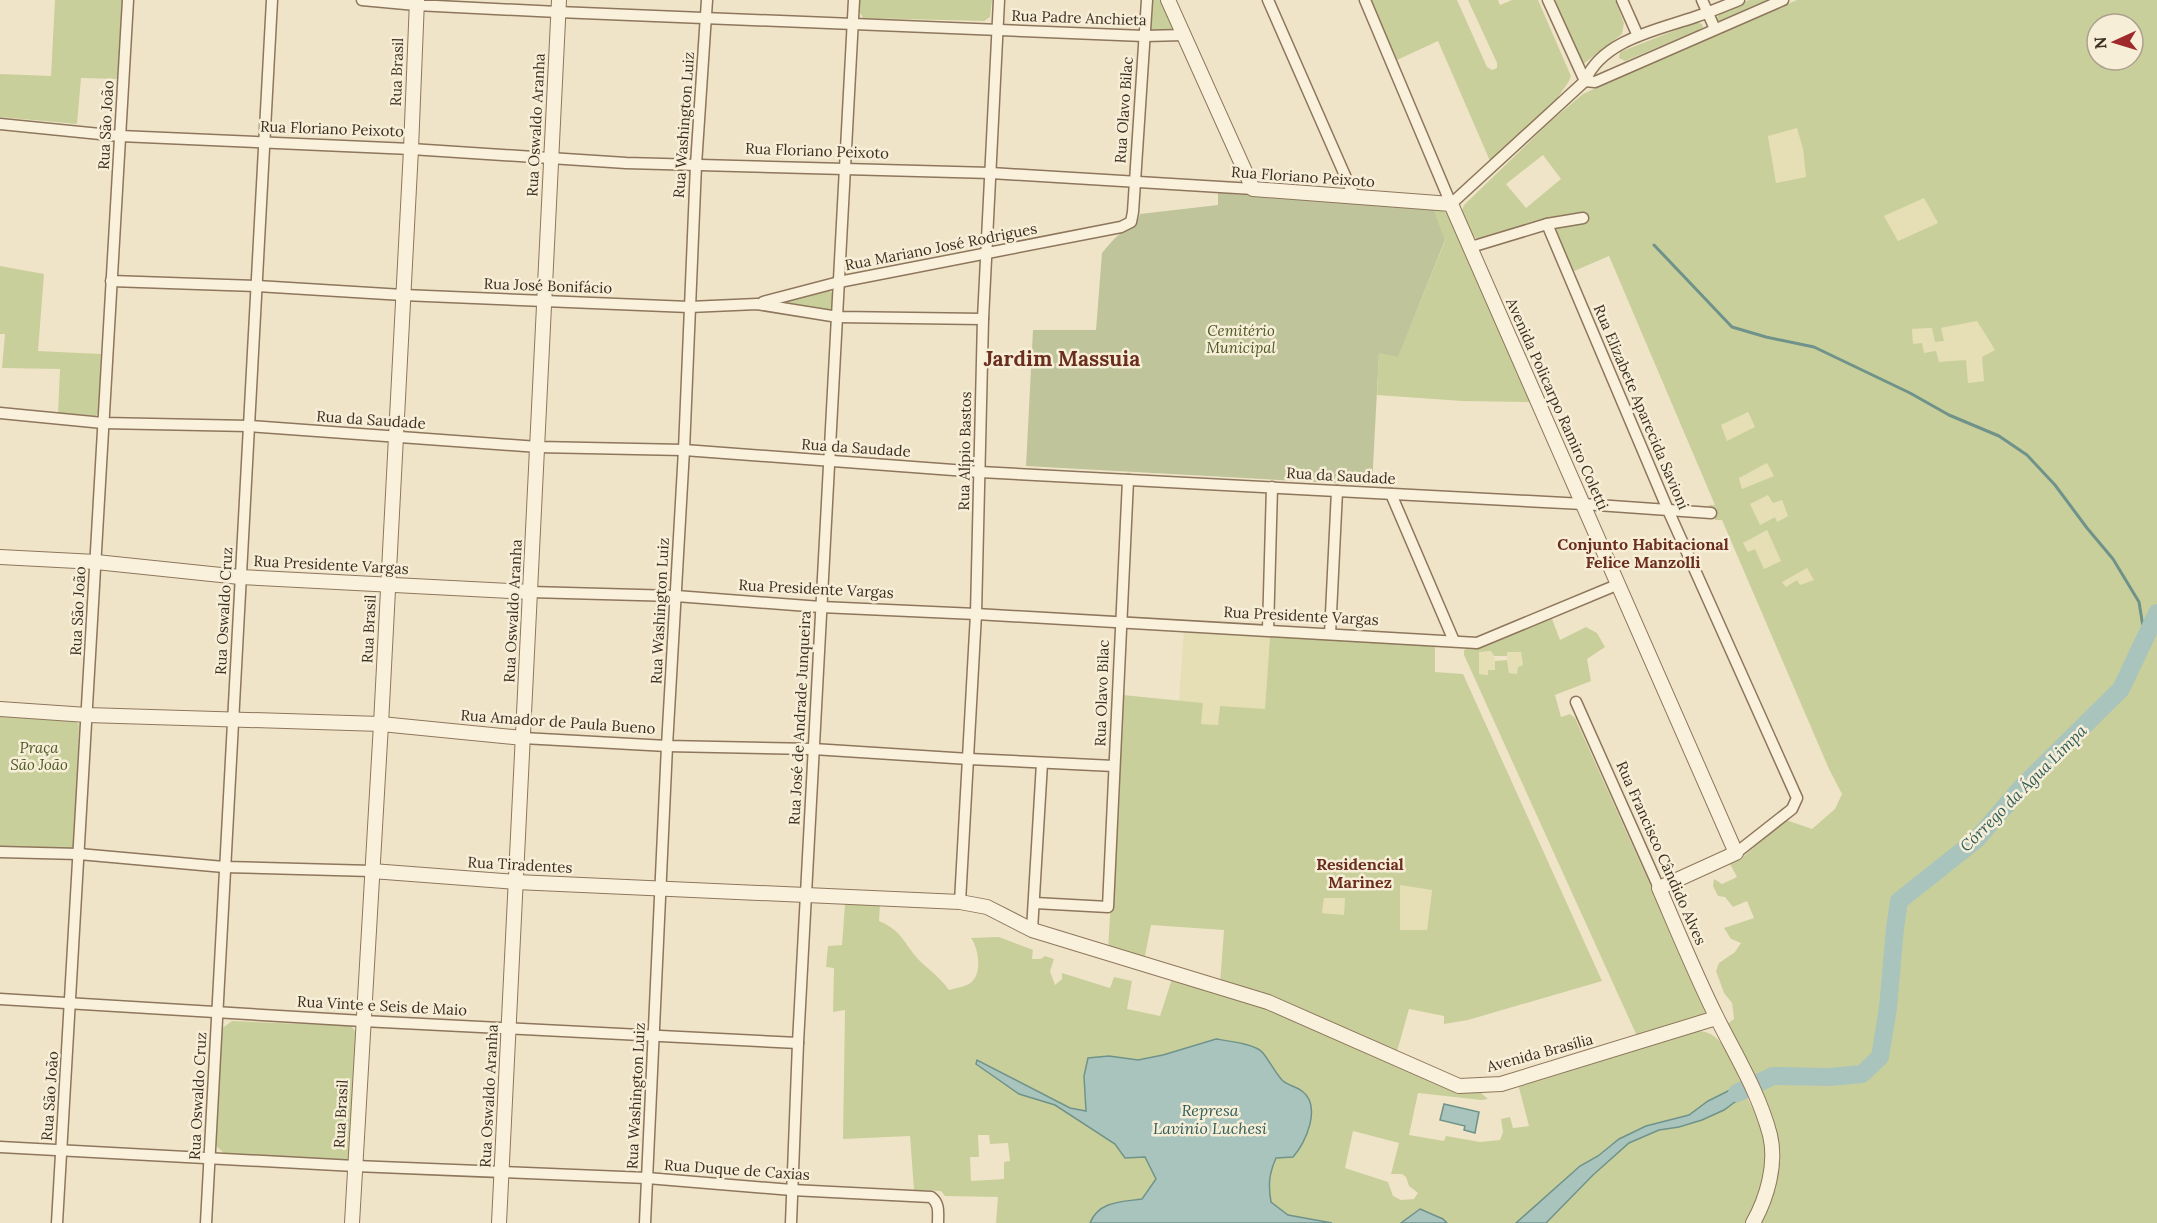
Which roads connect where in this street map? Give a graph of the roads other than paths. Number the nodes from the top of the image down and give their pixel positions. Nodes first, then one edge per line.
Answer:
1 (128, 0) edge
2 (272, 0) edge
3 (362, 0) edge
4 (707, 0) edge
5 (854, 0) edge
6 (999, 0) edge
7 (1147, 0) edge
8 (1168, 0) edge
9 (1268, 0) edge
10 (1365, 0) edge
11 (1548, 0) edge
12 (1622, 0) edge
13 (1702, 0) edge
14 (1738, 0) edge
15 (1783, 0) edge
16 (416, 2) edge
17 (558, 6) edge
18 (1707, 13) junction
19 (706, 18) junction
20 (852, 23) junction
21 (997, 29) junction
22 (1715, 29) junction
23 (1184, 35) junction
24 (1144, 36) junction
25 (1638, 36) junction
26 (1585, 81) junction
27 (0, 124) edge
28 (120, 136) junction
29 (265, 143) junction
30 (411, 149) junction
31 (551, 157) junction
32 (696, 165) junction
33 (844, 168) junction
34 (991, 173) junction
35 (1134, 182) junction
36 (1253, 189) junction
37 (1354, 196) junction
38 (1451, 204) junction
39 (1583, 218) dead end
40 (1131, 222) joint
41 (1547, 224) junction
42 (1471, 247) junction
43 (987, 254) junction
44 (111, 281) junction
45 (839, 282) junction
46 (257, 286) junction
47 (403, 295) junction
48 (544, 301) junction
49 (757, 304) junction
50 (689, 307) junction
51 (838, 317) junction
52 (983, 319) junction
53 (0, 413) edge
54 (103, 423) junction
55 (249, 426) junction
56 (396, 437) junction
57 (538, 447) junction
58 (684, 450) junction
59 (829, 461) junction
60 (980, 472) junction
61 (1128, 480) junction
62 (1272, 487) junction
63 (1337, 491) junction
64 (1391, 494) junction
65 (1583, 504) junction
66 (1668, 510) junction
67 (1711, 513) dead end
68 (0, 557) edge
69 (96, 562) junction
70 (240, 577) junction
71 (387, 584) junction
72 (1619, 584) junction
73 (530, 592) junction
74 (676, 596) junction
75 (821, 607) junction
76 (976, 614) junction
77 (1120, 622) junction
78 (1268, 630) junction
79 (1330, 634) junction
80 (1454, 641) junction
81 (1576, 702) dead end
82 (0, 709) edge
83 (87, 715) junction
84 (234, 719) junction
85 (381, 723) junction
86 (523, 738) junction
87 (667, 746) junction
88 (813, 749) junction
89 (969, 759) junction
90 (1042, 763) junction
91 (1114, 766) junction
92 (0, 852) edge
93 (1736, 853) junction
94 (79, 854) junction
95 (224, 867) junction
96 (372, 871) junction
97 (516, 882) junction
98 (662, 888) junction
99 (1659, 888) junction
100 (806, 896) junction
101 (960, 902) junction
102 (1035, 903) junction
103 (1032, 930) junction
104 (0, 999) edge
105 (71, 1003) junction
106 (218, 1012) junction
107 (1716, 1018) junction
108 (363, 1021) junction
109 (509, 1027) junction
110 (654, 1036) junction
111 (798, 1043) junction
112 (0, 1147) edge
113 (61, 1150) junction
114 (210, 1158) junction
115 (355, 1166) junction
116 (502, 1171) junction
117 (647, 1178) junction
118 (792, 1190) junction
119 (57, 1223) edge
120 (206, 1223) edge
121 (352, 1223) edge
122 (499, 1223) edge
123 (645, 1223) edge
124 (791, 1223) edge
125 (938, 1223) edge
126 (1753, 1223) edge

1 - 28 street, Rua São João
2 - 29 street, Rua Oswaldo Cruz
3 - 16 street, Rua Padre Anchieta
4 - 19 street, Rua Washington Luiz
5 - 20 street, Rua José de Andrade Junqueira
6 - 21 street, Rua Alípio Bastos
7 - 24 street, Rua Olavo Bilac
8 - 23 street
9 - 37 street
10 - 38 street, Avenida Policarpo Ramiro Coletti
11 - 26 street
12 - 25 street
13 - 18 street
14 - 18 street
15 - 22 street
16 - 17 street, Rua Padre Anchieta
16 - 30 street, Rua Brasil
17 - 19 street, Rua Padre Anchieta
17 - 31 street, Rua Oswaldo Aranha
18 - 22 street
18 - 25 street
19 - 20 street, Rua Padre Anchieta
19 - 32 street, Rua Washington Luiz
20 - 21 street, Rua Padre Anchieta
20 - 33 street, Rua José de Andrade Junqueira
21 - 24 street, Rua Padre Anchieta
21 - 34 street, Rua Alípio Bastos
22 - 26 street
23 - 24 street, Rua Padre Anchieta
23 - 36 street
24 - 35 street, Rua Olavo Bilac
25 - 26 street
26 - 38 street
27 - 28 street, Rua Floriano Peixoto
28 - 29 street, Rua Floriano Peixoto
28 - 44 street, Rua São João
29 - 30 street, Rua Floriano Peixoto
29 - 46 street, Rua Oswaldo Cruz
30 - 31 street, Rua Floriano Peixoto
30 - 47 street, Rua Brasil
31 - 32 street, Rua Floriano Peixoto
31 - 48 street, Rua Oswaldo Aranha
32 - 33 street, Rua Floriano Peixoto
32 - 50 street, Rua Washington Luiz
33 - 34 street, Rua Floriano Peixoto
33 - 45 street, Rua José de Andrade Junqueira
34 - 35 street, Rua Floriano Peixoto
34 - 43 street, Rua Alípio Bastos
35 - 36 street, Rua Floriano Peixoto
35 - 40 street, Rua Olavo Bilac
36 - 37 street, Rua Floriano Peixoto
37 - 38 street, Rua Floriano Peixoto
38 - 42 street, Avenida Policarpo Ramiro Coletti
39 - 41 street
40 - 43 street, Rua Mariano José Rodrigues
41 - 42 street
41 - 66 street, Rua Elizabete Aparecida Savioni
42 - 65 street, Avenida Policarpo Ramiro Coletti
43 - 45 street, Rua Mariano José Rodrigues
43 - 52 street, Rua Alípio Bastos
44 - 46 street, Rua José Bonifácio
44 - 54 street, Rua São João
45 - 49 street, Rua Mariano José Rodrigues
45 - 51 street, Rua José de Andrade Junqueira
46 - 47 street, Rua José Bonifácio
46 - 55 street, Rua Oswaldo Cruz
47 - 48 street, Rua José Bonifácio
47 - 56 street, Rua Brasil
48 - 50 street, Rua José Bonifácio
48 - 57 street, Rua Oswaldo Aranha
49 - 50 street, Rua José Bonifácio
49 - 51 street, Rua José Bonifácio
50 - 58 street, Rua Washington Luiz
51 - 52 street, Rua José Bonifácio
51 - 59 street, Rua José de Andrade Junqueira
52 - 60 street, Rua Alípio Bastos
53 - 54 street, Rua da Saudade
54 - 55 street, Rua da Saudade
54 - 69 street, Rua São João
55 - 56 street, Rua da Saudade
55 - 70 street, Rua Oswaldo Cruz
56 - 57 street, Rua da Saudade
56 - 71 street, Rua Brasil
57 - 58 street, Rua da Saudade
57 - 73 street, Rua Oswaldo Aranha
58 - 59 street, Rua da Saudade
58 - 74 street, Rua Washington Luiz
59 - 60 street, Rua da Saudade
59 - 75 street, Rua José de Andrade Junqueira
60 - 61 street, Rua da Saudade
60 - 76 street, Rua Alípio Bastos
61 - 62 street, Rua da Saudade
61 - 77 street, Rua Olavo Bilac
62 - 63 street, Rua da Saudade
62 - 78 street
63 - 64 street, Rua da Saudade
63 - 79 street
64 - 65 street, Rua da Saudade
64 - 80 street
65 - 66 street, Rua da Saudade
65 - 72 street, Avenida Policarpo Ramiro Coletti
66 - 67 street, Rua da Saudade
66 - 93 street, Rua Elizabete Aparecida Savioni
68 - 69 street, Rua Presidente Vargas
69 - 70 street, Rua Presidente Vargas
69 - 83 street, Rua São João
70 - 71 street, Rua Presidente Vargas
70 - 84 street, Rua Oswaldo Cruz
71 - 73 street, Rua Presidente Vargas
71 - 85 street, Rua Brasil
72 - 80 street, Rua Presidente Vargas
72 - 93 street, Avenida Policarpo Ramiro Coletti
73 - 74 street, Rua Presidente Vargas
73 - 86 street, Rua Oswaldo Aranha
74 - 75 street, Rua Presidente Vargas
74 - 87 street, Rua Washington Luiz
75 - 76 street, Rua Presidente Vargas
75 - 88 street, Rua José de Andrade Junqueira
76 - 77 street, Rua Presidente Vargas
76 - 89 street, Rua Alípio Bastos
77 - 78 street, Rua Presidente Vargas
77 - 91 street, Rua Olavo Bilac
78 - 79 street, Rua Presidente Vargas
79 - 80 street, Rua Presidente Vargas
81 - 99 street, Rua Francisco Cândido Alves
82 - 83 street, Rua Amador de Paula Bueno
83 - 84 street, Rua Amador de Paula Bueno
83 - 94 street, Rua São João
84 - 85 street, Rua Amador de Paula Bueno
84 - 95 street, Rua Oswaldo Cruz
85 - 86 street, Rua Amador de Paula Bueno
85 - 96 street, Rua Brasil
86 - 87 street, Rua Amador de Paula Bueno
86 - 97 street, Rua Oswaldo Aranha
87 - 88 street, Rua Amador de Paula Bueno
87 - 98 street, Rua Washington Luiz
88 - 89 street, Rua Amador de Paula Bueno
88 - 100 street, Rua José de Andrade Junqueira
89 - 90 street, Rua Amador de Paula Bueno
89 - 101 street, Rua Alípio Bastos
90 - 91 street, Rua Amador de Paula Bueno
90 - 102 street
91 - 102 street, Rua Olavo Bilac
92 - 94 street, Rua Tiradentes
93 - 99 street
94 - 95 street, Rua Tiradentes
94 - 105 street, Rua São João
95 - 96 street, Rua Tiradentes
95 - 106 street, Rua Oswaldo Cruz
96 - 97 street, Rua Tiradentes
96 - 108 street, Rua Brasil
97 - 98 street, Rua Tiradentes
97 - 109 street, Rua Oswaldo Aranha
98 - 100 street, Rua Tiradentes
98 - 110 street, Rua Washington Luiz
99 - 107 street, Rua Francisco Cândido Alves
100 - 101 street, Rua Tiradentes
100 - 111 street, Rua José de Andrade Junqueira
101 - 103 street, Rua Tiradentes
102 - 103 street
103 - 107 street, Avenida Brasília
104 - 105 street, Rua Vinte e Seis de Maio
105 - 106 street, Rua Vinte e Seis de Maio
105 - 113 street, Rua São João
106 - 108 street, Rua Vinte e Seis de Maio
106 - 114 street, Rua Oswaldo Cruz
107 - 126 street
108 - 109 street, Rua Vinte e Seis de Maio
108 - 115 street, Rua Brasil
109 - 110 street, Rua Vinte e Seis de Maio
109 - 116 street, Rua Oswaldo Aranha
110 - 111 street, Rua Vinte e Seis de Maio
110 - 117 street, Rua Washington Luiz
111 - 118 street, Rua José de Andrade Junqueira
112 - 113 street, Rua Duque de Caxias
113 - 114 street, Rua Duque de Caxias
113 - 119 street, Rua São João
114 - 115 street, Rua Duque de Caxias
114 - 120 street, Rua Oswaldo Cruz
115 - 116 street, Rua Duque de Caxias
115 - 121 street, Rua Brasil
116 - 117 street, Rua Duque de Caxias
116 - 122 street, Rua Oswaldo Aranha
117 - 118 street, Rua Duque de Caxias
117 - 123 street, Rua Washington Luiz
118 - 124 street, Rua José de Andrade Junqueira
118 - 125 street, Rua Duque de Caxias

